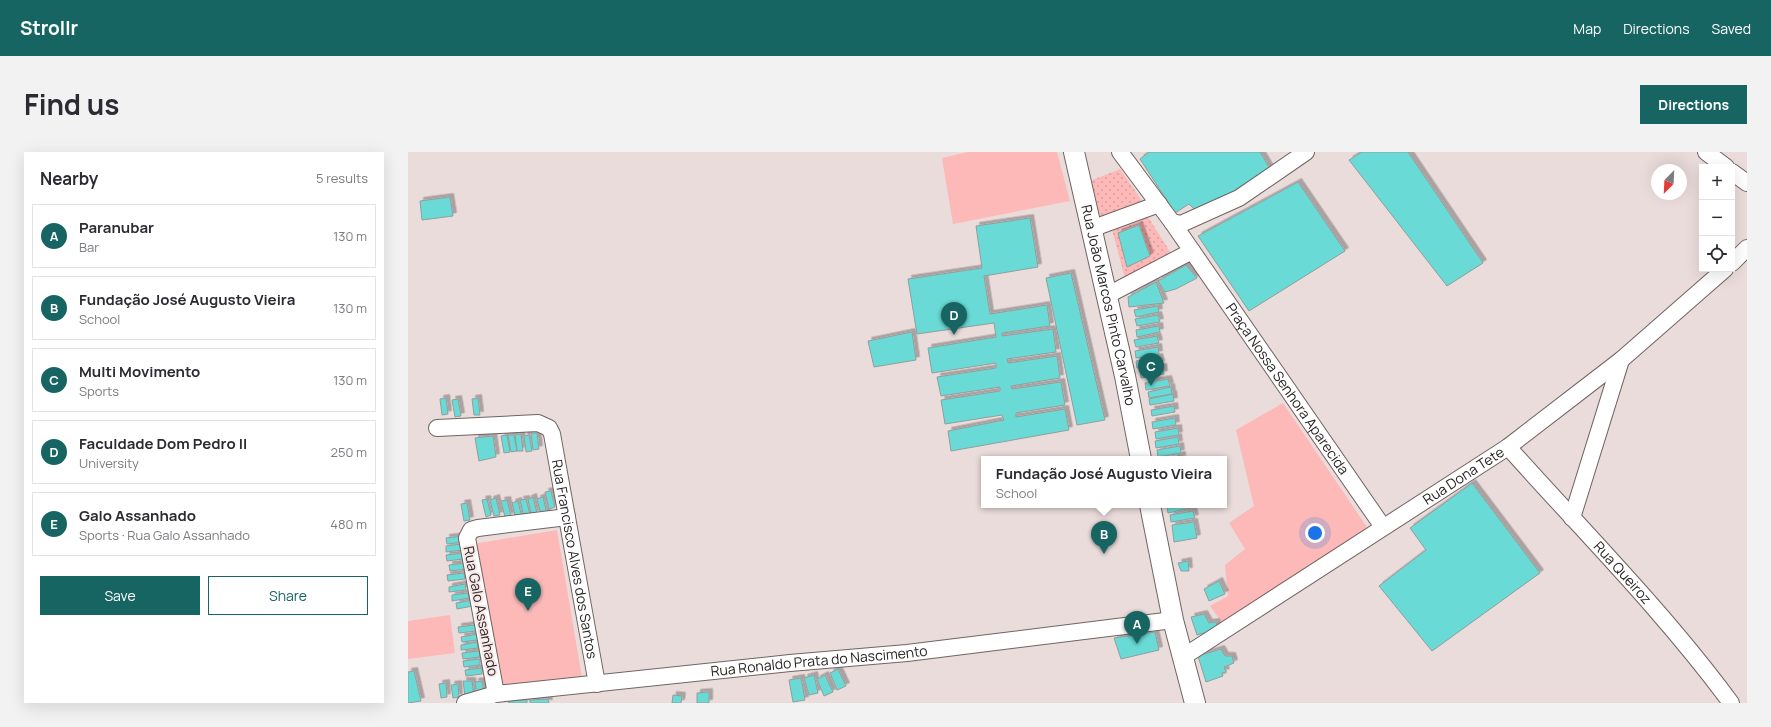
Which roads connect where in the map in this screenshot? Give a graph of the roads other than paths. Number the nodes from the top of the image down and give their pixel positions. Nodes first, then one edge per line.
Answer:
1 (1074, 152) edge
2 (1306, 152) edge
3 (1706, 152) edge
4 (1127, 154) edge
5 (1722, 164) edge
6 (1735, 174) edge
7 (1747, 183) edge
8 (1159, 204) junction
9 (1172, 222) junction
10 (1091, 229) junction
11 (1747, 248) edge
12 (1192, 251) junction
13 (1735, 260) edge
14 (1722, 272) edge
15 (1106, 296) junction
16 (1621, 360) junction
17 (437, 428) dead end
18 (1508, 447) junction
19 (1140, 456) edge
20 (1151, 508) edge
21 (567, 517) junction
22 (1572, 518) junction
23 (1383, 526) junction
24 (1174, 620) junction
25 (1182, 656) junction
26 (597, 684) junction
27 (496, 694) junction
28 (465, 703) edge
29 (1195, 703) edge
30 (1731, 703) edge

1 - 10 main road, Rua João Marcos Pinto Carvalho
2 - 9 street
3 - 5 street
4 - 8 street, Praça Nossa Senhora Aparecida
6 - 7 street
8 - 9 street, Praça Nossa Senhora Aparecida
8 - 10 street
9 - 12 street, Praça Nossa Senhora Aparecida
10 - 15 main road, Rua João Marcos Pinto Carvalho
11 - 13 street
12 - 15 street
12 - 23 street, Praça Nossa Senhora Aparecida
14 - 16 street, Rua Dona Tete
15 - 19 main road, Rua João Marcos Pinto Carvalho
16 - 18 street, Rua Dona Tete
16 - 22 street
17 - 21 street, Rua Francisco Alves dos Santos
18 - 22 street, Rua Queiroz
18 - 23 street, Rua Dona Tete
20 - 24 main road
21 - 26 street, Rua Francisco Alves dos Santos
21 - 27 street, Rua Galo Assanhado
22 - 30 street, Rua Queiroz
23 - 25 street, Rua Dona Tete
24 - 25 main road
24 - 26 street, Rua Ronaldo Prata do Nascimento
25 - 29 main road
26 - 27 street, Rua Ronaldo Prata do Nascimento
27 - 28 street, Rua Ronaldo Prata do Nascimento

